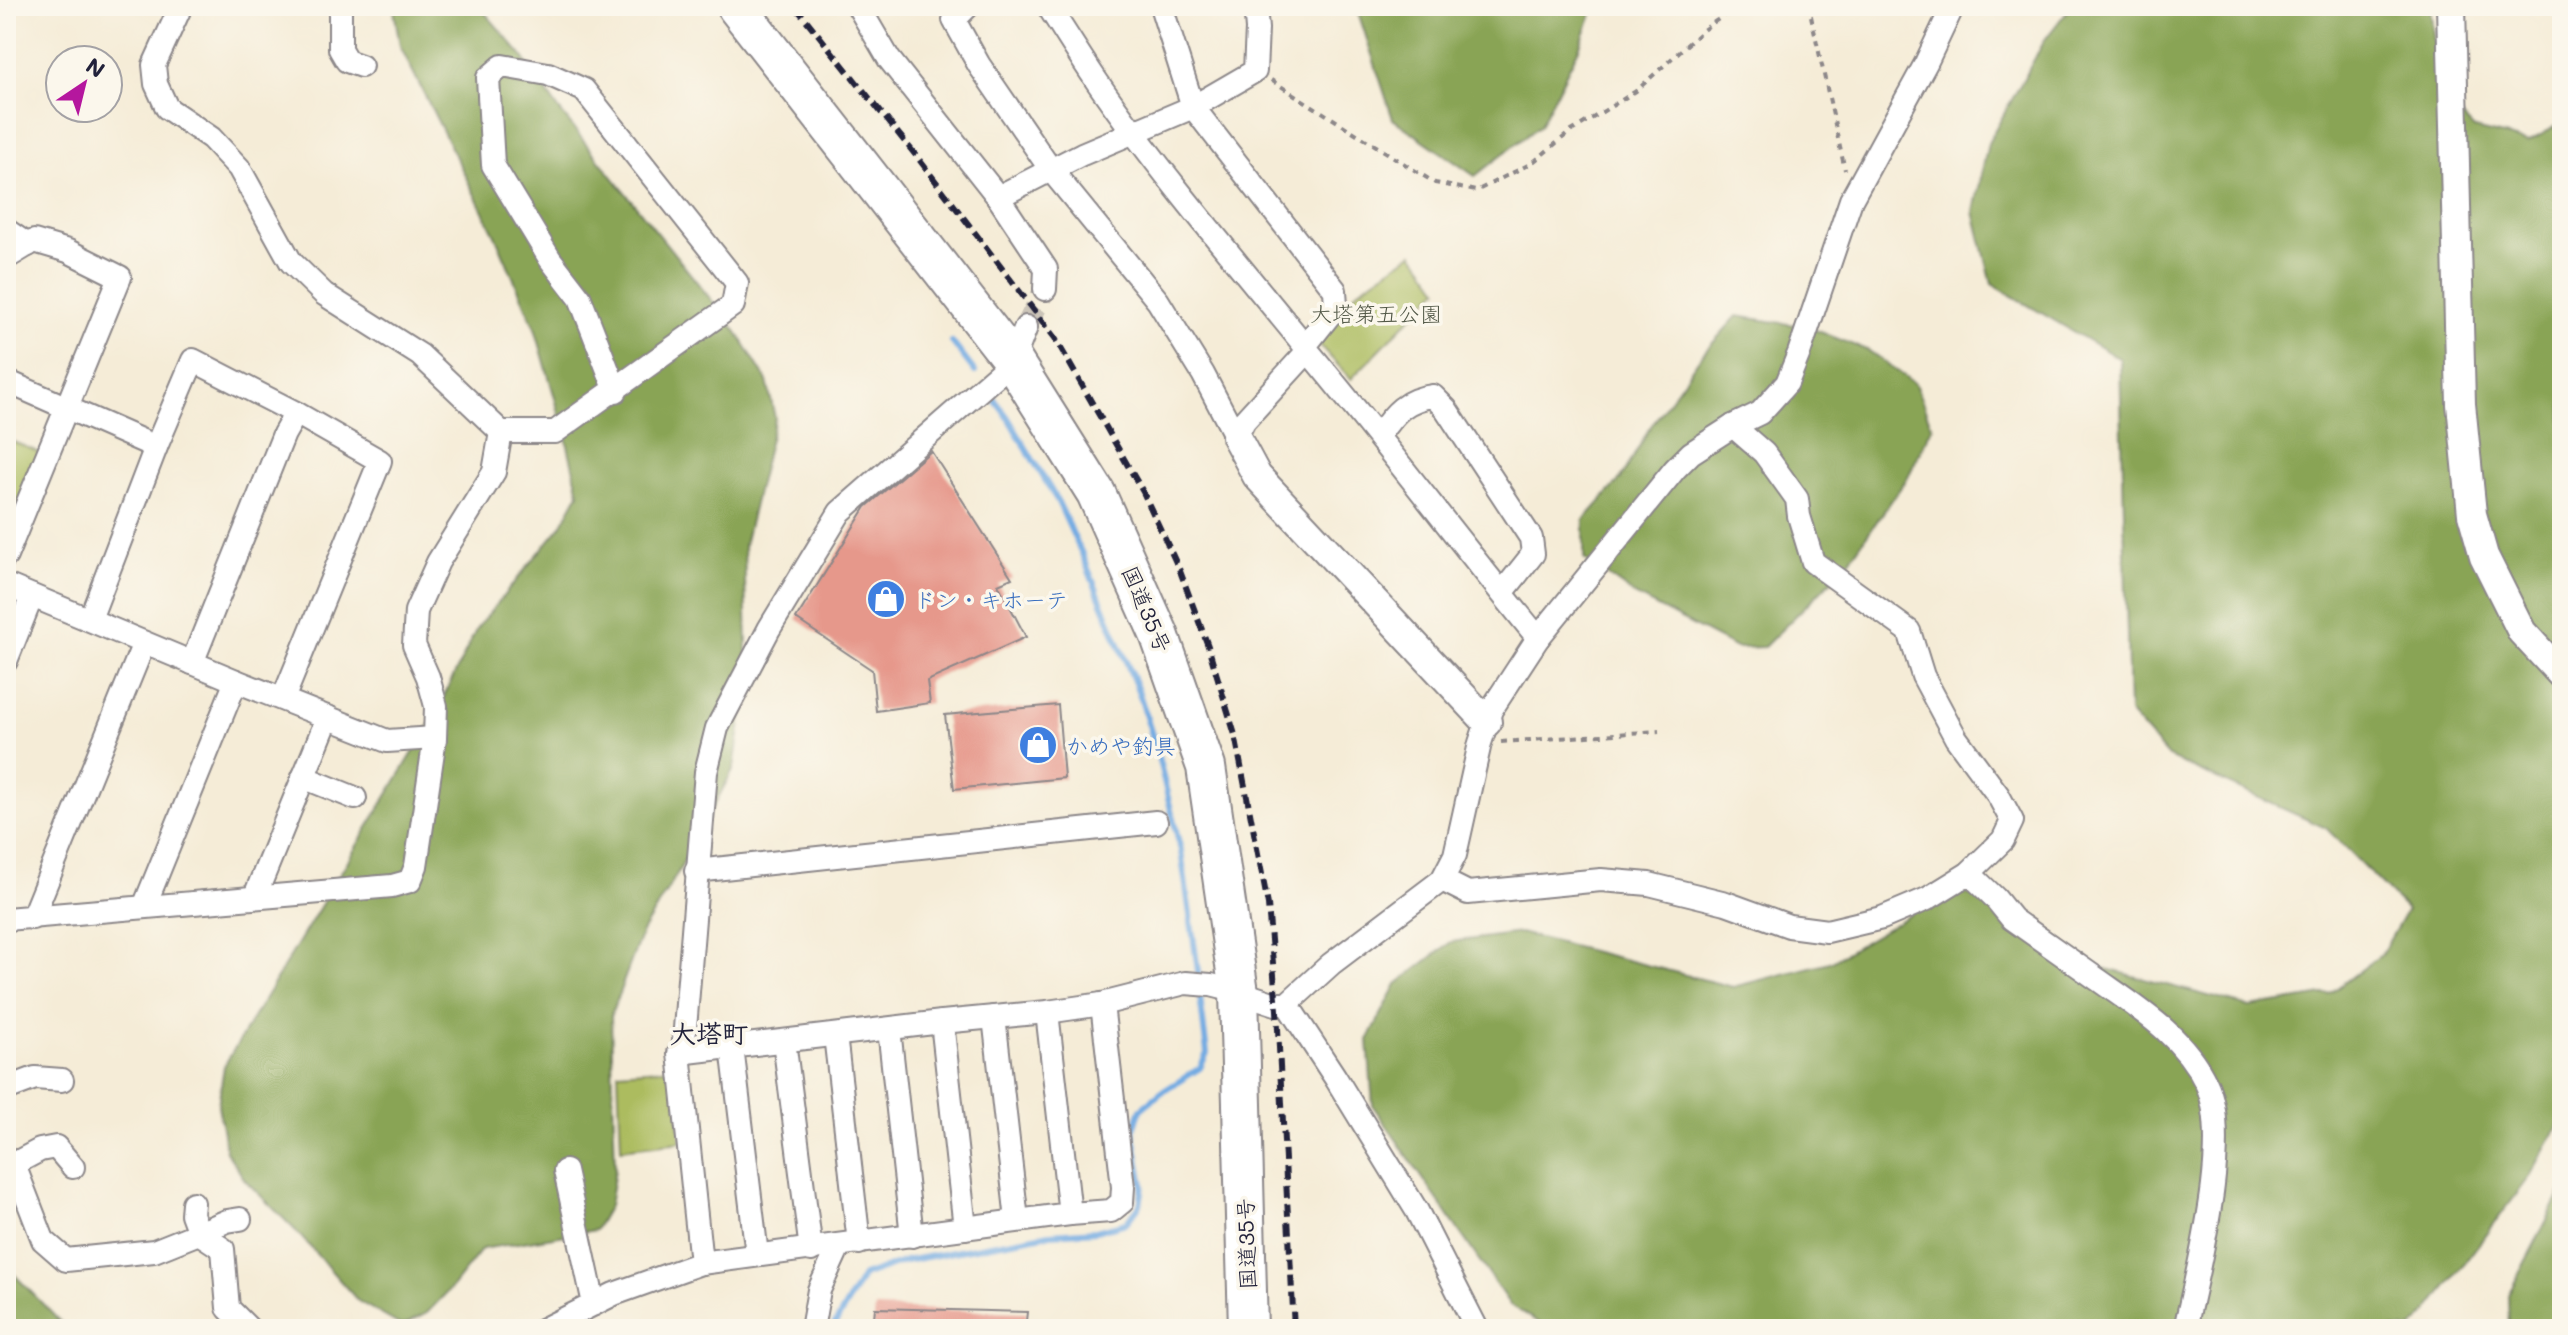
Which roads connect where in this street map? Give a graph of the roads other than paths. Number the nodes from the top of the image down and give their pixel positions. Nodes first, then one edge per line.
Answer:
1 (181, 6) edge
2 (340, 6) edge
3 (736, 6) edge
4 (858, 6) edge
5 (1048, 6) edge
6 (1161, 6) edge
7 (1255, 6) edge
8 (1953, 6) edge
9 (2451, 6) edge
10 (955, 11) edge
11 (361, 66) dead end
12 (1193, 107) junction
13 (1134, 132) junction
14 (1051, 170) junction
15 (998, 197) junction
16 (6, 230) edge
17 (28, 245) junction
18 (6, 258) edge
19 (1045, 289) tunnel mouth
20 (1019, 344) junction
21 (1307, 348) junction
22 (6, 381) edge
23 (616, 391) junction
24 (67, 407) junction
25 (296, 413) junction
26 (1733, 426) junction
27 (501, 432) junction
28 (1379, 435) junction
29 (1236, 437) junction
30 (156, 447) junction
31 (6, 556) edge
32 (6, 585) edge
33 (1502, 593) junction
34 (32, 596) junction
35 (90, 619) junction
36 (1538, 638) junction
37 (144, 643) junction
38 (6, 661) edge
39 (192, 663) junction
40 (2562, 675) edge
41 (236, 681) junction
42 (283, 699) junction
43 (328, 717) junction
44 (1483, 733) junction
45 (435, 738) junction
46 (303, 777) junction
47 (355, 798) dead end
48 (1156, 822) dead end
49 (696, 871) junction
50 (1969, 873) junction
51 (1442, 880) junction
52 (255, 896) junction
53 (144, 907) junction
54 (32, 918) junction
55 (6, 919) edge
56 (1225, 988) junction
57 (1102, 1004) junction
58 (1287, 1004) junction
59 (1047, 1012) junction
60 (994, 1017) junction
61 (942, 1022) junction
62 (889, 1029) junction
63 (835, 1035) junction
64 (784, 1041) junction
65 (732, 1047) junction
66 (683, 1053) junction
67 (62, 1080) dead end
68 (6, 1089) edge
69 (9, 1161) edge
70 (73, 1167) dead end
71 (565, 1171) dead end
72 (193, 1203) dead end
73 (1070, 1214) junction
74 (240, 1219) dead end
75 (1017, 1220) junction
76 (965, 1228) junction
77 (199, 1233) junction
78 (912, 1236) junction
79 (849, 1244) junction
80 (811, 1250) junction
81 (757, 1255) junction
82 (701, 1263) junction
83 (594, 1304) junction
84 (239, 1326) edge
85 (544, 1329) edge
86 (812, 1329) edge
87 (1248, 1329) edge
88 (1477, 1329) edge
89 (2185, 1329) edge

1 - 27 street
2 - 11 street
3 - 20 highway, 国道35号
4 - 15 street
5 - 13 street
6 - 12 street
7 - 12 street
8 - 26 street
9 - 40 street
10 - 14 street
12 - 13 street
12 - 21 street
13 - 14 street
13 - 21 street
14 - 15 street
14 - 29 street
15 - 19 street
16 - 17 street
17 - 18 street
17 - 24 street
20 - 49 street
20 - 56 highway, 国道35号
21 - 28 street
21 - 29 street
22 - 24 street
23 - 23 street
23 - 27 street
24 - 30 street
24 - 31 street
25 - 30 street
25 - 39 street
25 - 42 street
26 - 36 street
26 - 50 street
27 - 45 street
28 - 33 street
28 - 33 street
29 - 44 street
30 - 35 street
32 - 34 street
33 - 36 street
34 - 35 street
34 - 38 street
35 - 37 street
36 - 44 street
37 - 39 street
37 - 54 street
39 - 41 street
41 - 42 street
41 - 53 street
42 - 43 street
43 - 45 street
43 - 46 street
44 - 51 street
45 - 52 street
46 - 47 street
46 - 52 street
48 - 49 street
49 - 66 street
50 - 51 street
50 - 89 street
51 - 58 street
52 - 53 street
53 - 54 street
54 - 55 street
56 - 57 street
56 - 58 street
56 - 87 highway, 国道35号
57 - 59 street
57 - 73 street
58 - 88 street
59 - 60 street
59 - 73 street
60 - 61 street
60 - 75 street
61 - 62 street
61 - 76 street
62 - 63 street
62 - 78 street
63 - 64 street
63 - 79 street
64 - 65 street
64 - 80 street
65 - 66 street
65 - 81 street
66 - 82 street
67 - 68 street
69 - 70 street
69 - 77 street
71 - 83 street
72 - 77 street
73 - 75 street
74 - 77 street
75 - 76 street
76 - 78 street
77 - 84 street
78 - 79 street
79 - 80 street
79 - 86 street
80 - 81 street
81 - 82 street
82 - 83 street
83 - 85 street

